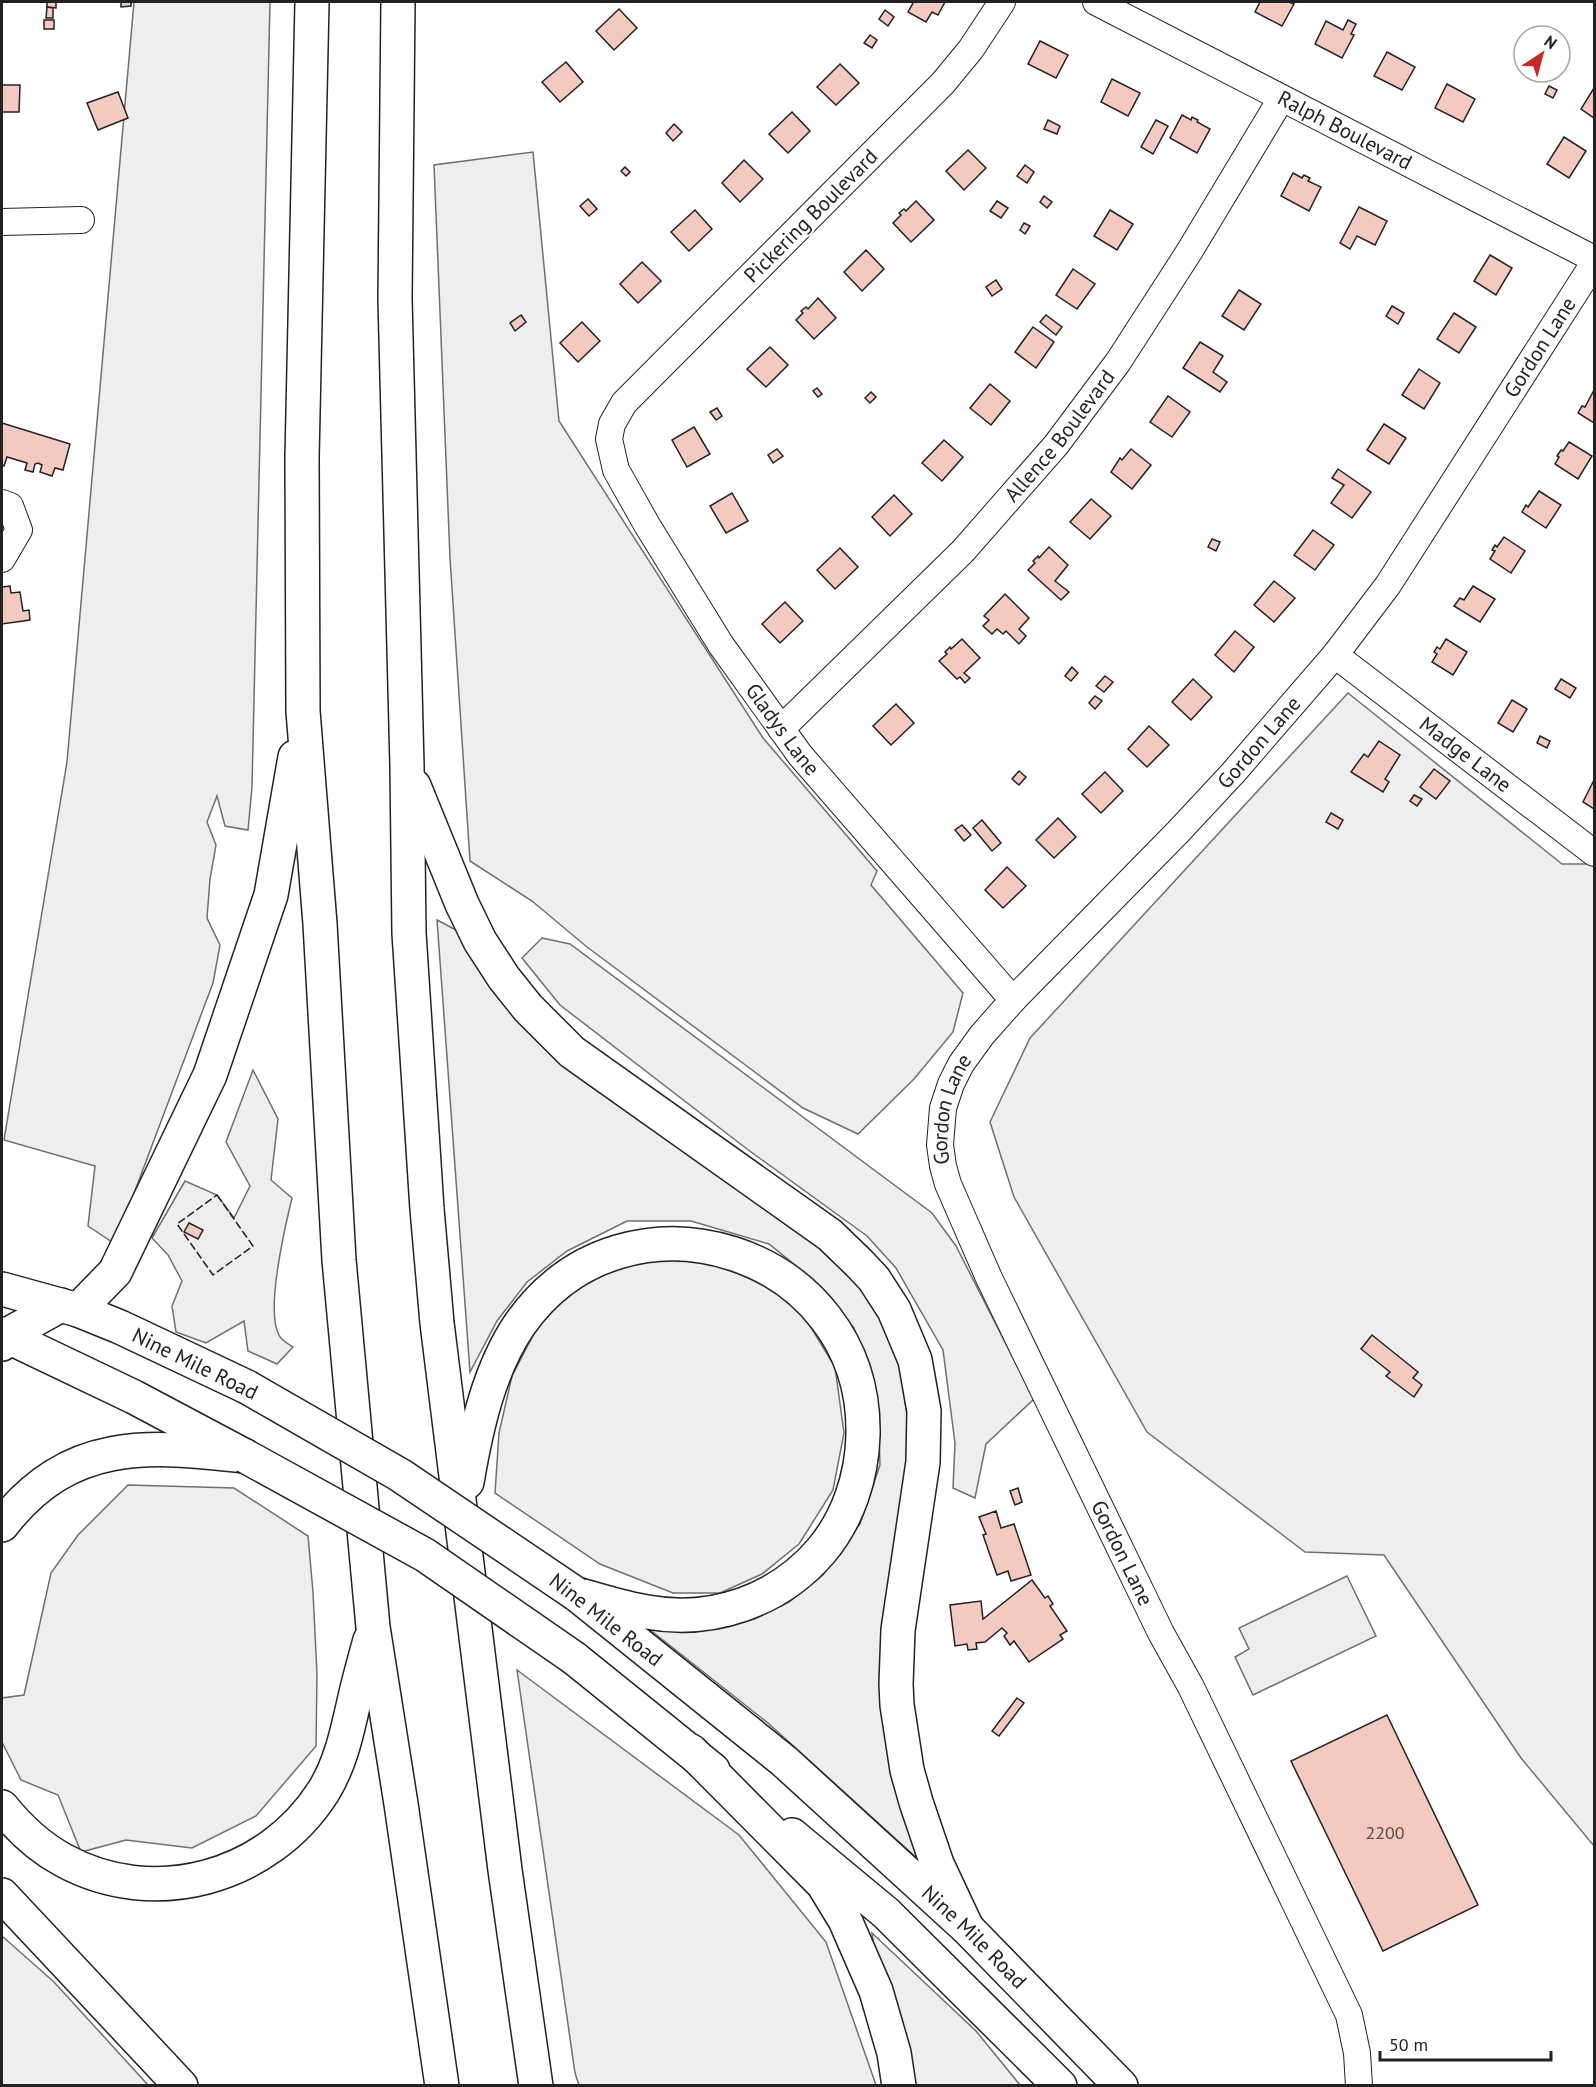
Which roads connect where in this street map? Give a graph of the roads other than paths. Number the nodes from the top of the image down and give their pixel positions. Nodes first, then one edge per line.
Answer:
1 (312, 2) edge
2 (398, 2) edge
3 (1002, 2) edge
4 (1096, 2) edge
5 (1281, 99) junction
6 (81, 220) dead end
7 (2, 222) edge
8 (1594, 261) edge
9 (612, 424) joint
10 (2, 503) edge
11 (2, 559) edge
12 (1335, 655) junction
13 (303, 711) junction
14 (782, 729) junction
15 (407, 766) junction
16 (1594, 853) edge
17 (1013, 1000) junction
18 (2, 1289) edge
19 (70, 1308) junction
20 (2, 1338) edge
21 (245, 1456) junction
22 (462, 1513) junction
23 (2, 1525) edge
24 (576, 1594) junction
25 (373, 1627) junction
26 (691, 1751) junction
27 (2, 1807) edge
28 (2, 1895) edge
29 (968, 1928) junction
30 (537, 2083) edge
31 (181, 2085) edge
32 (442, 2085) edge
33 (899, 2085) edge
34 (1060, 2085) edge
35 (1121, 2085) edge
36 (1359, 2085) edge

1 - 13 main road
2 - 15 main road
3 - 9 street, Pickering Boulevard
4 - 5 street, Ralph Boulevard
5 - 8 street, Ralph Boulevard
5 - 14 street, Allence Boulevard
6 - 7 street
8 - 12 street, Gordon Lane
9 - 14 street, Gladys Lane
10 - 11 street
12 - 16 street, Madge Lane
12 - 17 street, Gordon Lane
13 - 19 main road
13 - 25 main road
14 - 17 street, Gladys Lane
15 - 22 main road
15 - 29 main road
17 - 36 street, Gordon Lane
18 - 19 main road, Nine Mile Road
19 - 20 main road
19 - 24 main road, Nine Mile Road, bridge
20 - 21 main road, Nine Mile Road
21 - 23 main road
21 - 26 main road, Nine Mile Road, bridge
22 - 24 main road
22 - 30 main road
24 - 29 main road, Nine Mile Road
25 - 27 main road
25 - 32 main road
26 - 33 main road
26 - 34 main road, Nine Mile Road
28 - 31 main road
29 - 35 main road, Nine Mile Road

